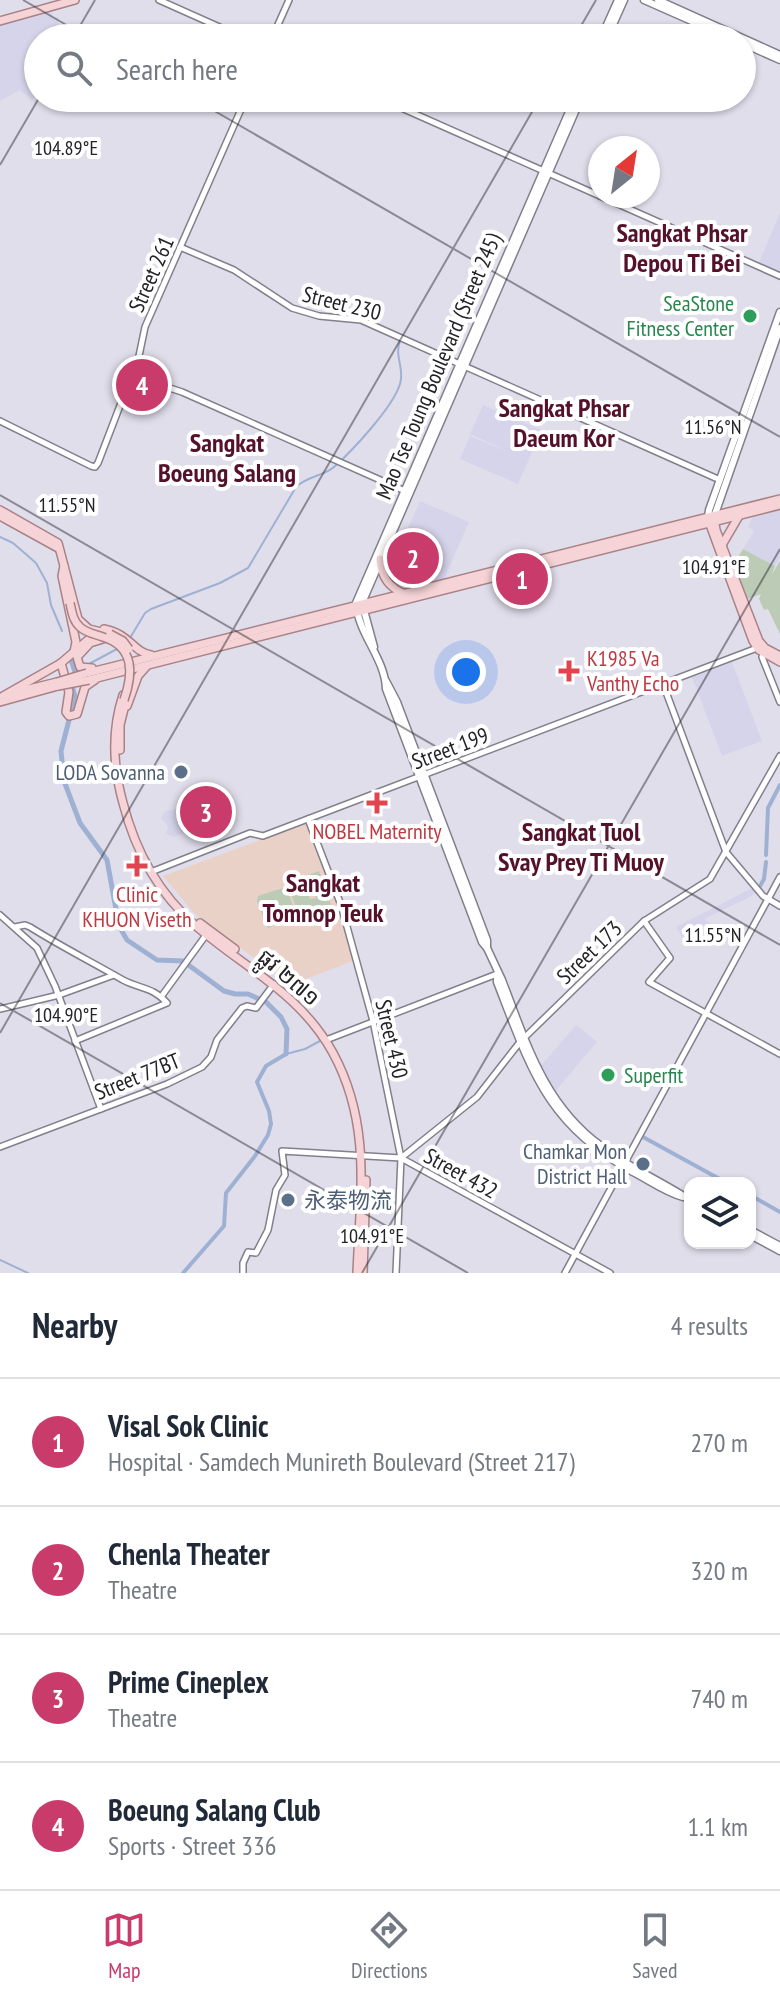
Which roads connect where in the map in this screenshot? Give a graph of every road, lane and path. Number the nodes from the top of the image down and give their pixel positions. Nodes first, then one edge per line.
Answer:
1 (55, 0) edge
2 (75, 0) edge
3 (159, 0) edge
4 (289, 0) edge
5 (621, 0) edge
6 (644, 0) edge
7 (658, 0) edge
8 (0, 19) edge
9 (213, 24) edge
10 (278, 24) edge
11 (610, 24) edge
12 (703, 24) edge
13 (705, 24) edge
14 (756, 47) edge
15 (756, 49) edge
16 (780, 58) edge
17 (240, 112) edge
18 (410, 112) edge
19 (572, 112) edge
20 (545, 172) junction
21 (588, 191) edge
22 (627, 208) edge
23 (180, 247) junction
24 (780, 276) edge
25 (780, 312) edge
26 (780, 328) edge
27 (462, 365) junction
28 (130, 375) junction
29 (0, 421) edge
30 (720, 480) junction
31 (407, 492) junction
32 (780, 502) edge
33 (0, 513) edge
34 (739, 516) junction
35 (712, 521) junction
36 (722, 545) junction
37 (380, 559) junction
38 (66, 568) junction
39 (407, 594) junction
40 (359, 609) junction
41 (108, 634) junction
42 (762, 649) junction
43 (73, 653) junction
44 (173, 653) junction
45 (136, 656) dead end
46 (780, 659) edge
47 (62, 662) junction
48 (152, 664) junction
49 (123, 668) junction
50 (88, 675) junction
51 (104, 676) junction
52 (663, 684) junction
53 (1, 698) edge
54 (780, 702) edge
55 (117, 743) junction
56 (780, 756) edge
57 (422, 776) junction
58 (308, 819) junction
59 (726, 852) junction
60 (153, 871) junction
61 (780, 877) edge
62 (768, 900) junction
63 (780, 906) edge
64 (0, 915) edge
65 (644, 921) junction
66 (15, 927) junction
67 (206, 935) junction
68 (115, 974) junction
69 (497, 974) junction
70 (275, 984) junction
71 (59, 995) junction
72 (161, 997) junction
73 (0, 1009) edge
74 (706, 1013) junction
75 (373, 1021) junction
76 (328, 1039) junction
77 (522, 1040) junction
78 (75, 1041) junction
79 (780, 1054) edge
80 (101, 1109) junction
81 (0, 1147) edge
82 (365, 1157) junction
83 (401, 1158) junction
84 (624, 1164) junction
85 (684, 1198) edge
86 (756, 1235) edge
87 (780, 1249) edge
88 (575, 1254) junction
89 (243, 1273) edge
90 (360, 1273) edge
91 (396, 1273) edge
92 (565, 1273) edge
93 (610, 1273) edge

1 - 8 main road
2 - 8 main road
3 - 9 street
4 - 10 street
5 - 11 main road
6 - 12 main road
7 - 13 main road
14 - 16 main road
15 - 16 main road
17 - 23 street, Street 261
18 - 20 street
19 - 20 main road, Mao Tse Toung Boulevard (Street 245)
20 - 21 street
20 - 27 main road, Mao Tse Toung Boulevard (Street 245)
22 - 24 street
23 - 27 street, Street 230
23 - 28 street, Street 261
25 - 30 main road
26 - 35 main road
27 - 30 street, Street 230
27 - 31 main road, Mao Tse Toung Boulevard (Street 245)
28 - 29 street, Street 261
28 - 31 street
30 - 35 main road
31 - 37 main road, Mao Tse Toung Boulevard (Street 245)
31 - 40 main road, Mao Tse Toung Boulevard (Street 245)
32 - 34 main road
32 - 35 main road
33 - 38 main road
34 - 35 main road
34 - 36 main road
35 - 36 main road
35 - 39 main road
35 - 40 main road
35 - 42 main road
36 - 42 main road
37 - 39 main road
37 - 40 main road, Mao Tse Toung Boulevard (Street 245)
38 - 41 main road, bridge
38 - 43 main road
39 - 40 main road
40 - 44 main road
40 - 48 main road
40 - 57 main road
41 - 43 main road
41 - 44 main road
41 - 45 main road
41 - 50 main road
41 - 55 main road, bridge
42 - 46 main road
42 - 52 street, Street 199
42 - 54 street
43 - 47 main road
44 - 49 main road
47 - 51 main road
47 - 53 main road
48 - 49 main road
48 - 55 main road
49 - 50 main road
49 - 51 main road
49 - 55 main road
50 - 51 main road
50 - 53 main road, bridge
52 - 57 street, Street 199
52 - 59 street
55 - 60 main road, ផ្លូវ ២៧១
56 - 59 street, Street 173
57 - 58 street, Street 199
57 - 69 main road
58 - 60 street, Street 199
58 - 75 street, Street 430
59 - 62 street
59 - 65 street, Street 173
60 - 67 main road, ផ្លូវ ២៧១
60 - 76 main road, ផ្លូវ ២៧១
61 - 62 street
62 - 63 street
62 - 74 street
64 - 66 street
65 - 74 street
65 - 77 street, Street 173
66 - 68 street
66 - 71 street
67 - 70 main road, ផ្លូវ ២៧១
67 - 72 street
68 - 71 street
68 - 72 street
69 - 75 street
69 - 77 main road
70 - 76 main road, ផ្លូវ ២៧១
70 - 80 street, Street 77BT
71 - 73 street
71 - 78 street
72 - 78 street
74 - 79 street
74 - 84 street
75 - 76 street
75 - 83 street, Street 430
76 - 82 main road, ផ្លូវ ២៧១
77 - 83 street, Street 173
77 - 84 main road
78 - 80 street
80 - 81 street, Street 77BT
82 - 83 street, Street 432
82 - 89 street, Street 432
82 - 90 main road, ផ្លូវ ២៧១
83 - 88 street, Street 432
83 - 91 street, Street 430
84 - 85 main road
84 - 88 street
86 - 87 main road
88 - 92 street
88 - 93 street, Street 432

